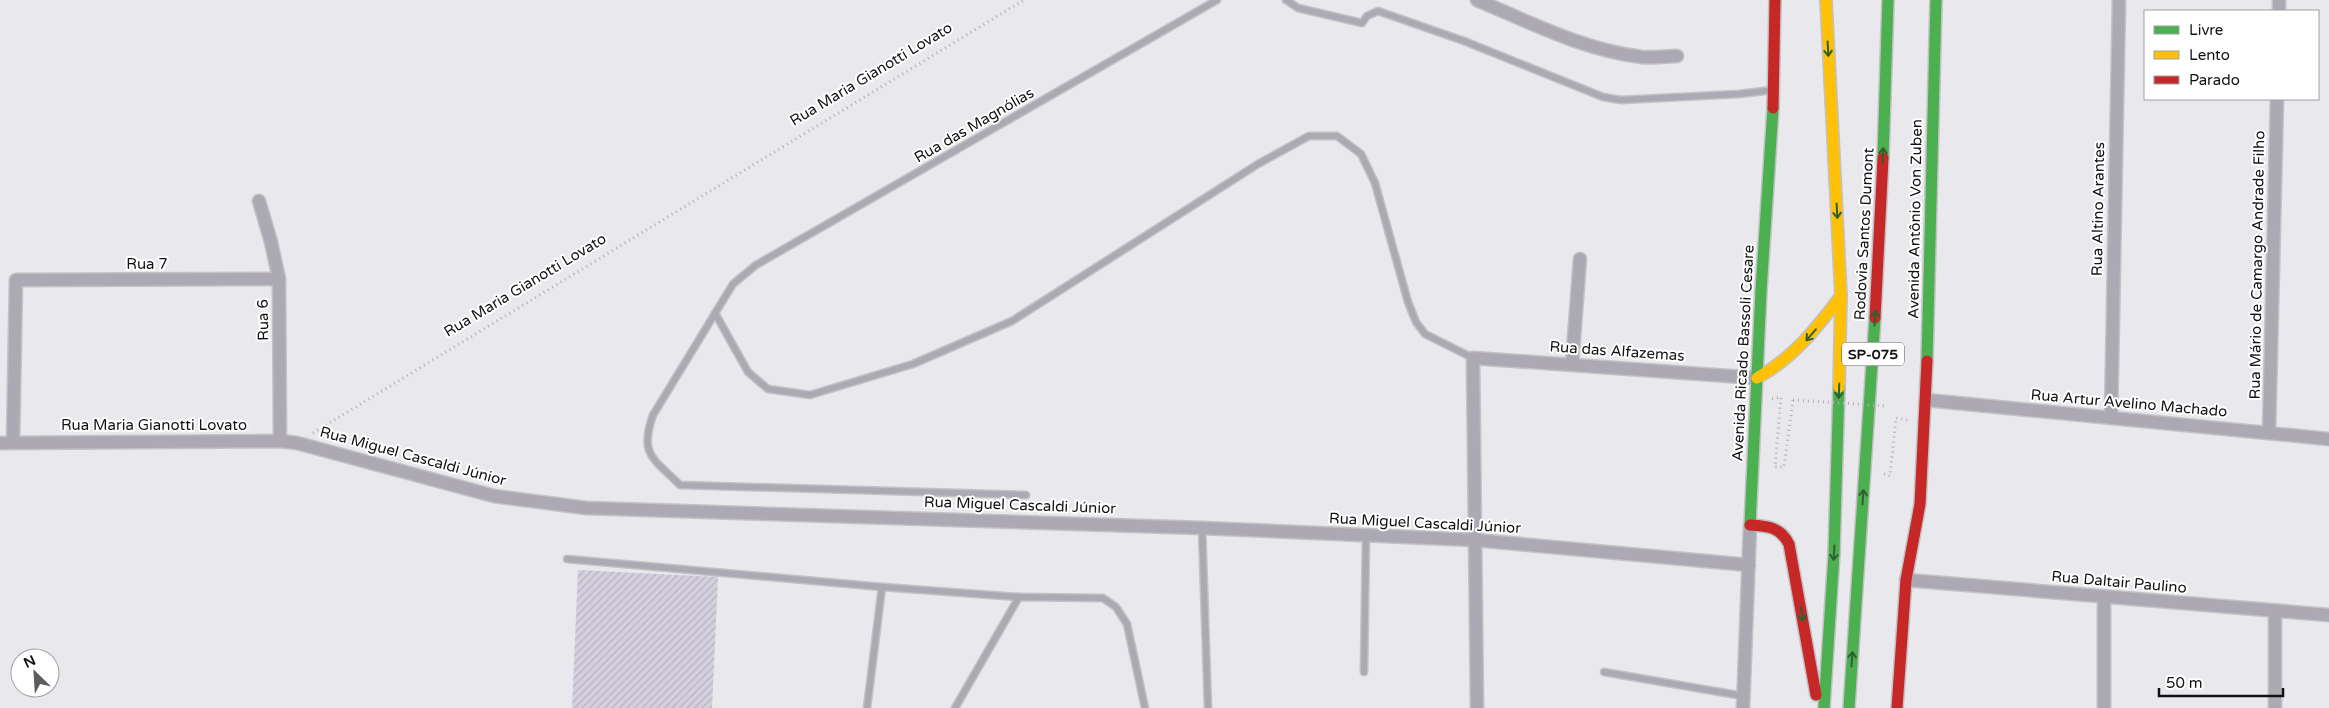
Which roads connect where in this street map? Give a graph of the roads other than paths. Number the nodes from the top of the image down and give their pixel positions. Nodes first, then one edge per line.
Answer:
1 (1217, 0) edge
2 (1286, 0) edge
3 (1477, 0) edge
4 (1775, 0) edge
5 (1826, 0) edge
6 (1888, 0) edge
7 (1936, 0) edge
8 (2119, 0) edge
9 (1677, 56) dead end
10 (1774, 90) junction
11 (2277, 100) edge
12 (259, 201) dead end
13 (1580, 259) dead end
14 (279, 279) junction
15 (1841, 296) junction
16 (715, 313) junction
17 (1473, 358) junction
18 (1572, 364) junction
19 (1757, 378) junction
20 (1926, 400) junction
21 (2111, 418) junction
22 (2270, 432) junction
23 (2329, 439) edge
24 (280, 441) junction
25 (6, 442) edge
26 (297, 443) joint
27 (1026, 495) dead end
28 (1750, 525) junction
29 (1202, 528) junction
30 (1366, 536) junction
31 (1475, 540) junction
32 (567, 559) dead end
33 (1749, 565) junction
34 (1906, 580) junction
35 (882, 587) junction
36 (1019, 597) junction
37 (2104, 597) junction
38 (2275, 610) junction
39 (2329, 615) edge
40 (1364, 672) dead end
41 (1604, 672) dead end
42 (1743, 702) edge
43 (867, 708) edge
44 (955, 708) edge
45 (1146, 708) edge
46 (1208, 708) edge
47 (1477, 708) edge
48 (1818, 708) edge
49 (1824, 708) edge
50 (1849, 708) edge
51 (1897, 708) edge
52 (2104, 708) edge
53 (2275, 708) edge

1 - 16 lane, Rua das Magnólias
2 - 10 lane
3 - 9 street
4 - 10 main road, Avenida Ricado Bassoli Cesare
5 -> 15 main road, Rodovia Santos Dumont / SP-075
50 -> 6 main road, Rodovia Santos Dumont / SP-075
7 - 20 main road, Avenida Antônio Von Zuben
8 - 21 street, Rua Altino Arantes
10 - 19 main road, Avenida Ricado Bassoli Cesare
11 - 22 street, Rua Mário de Camargo Andrade Filho
12 - 14 street, Rua 6
13 - 18 street
14 - 24 street, Rua 6
14 - 25 street, Rua 7
15 -> 19 main road
15 -> 49 main road, Rodovia Santos Dumont / SP-075
16 - 17 lane
16 - 27 lane, Rua das Magnólias
17 - 18 street, Rua das Alfazemas
17 - 31 street
18 - 19 street, Rua das Alfazemas
19 - 28 main road, Avenida Ricado Bassoli Cesare
20 - 21 street, Rua Artur Avelino Machado
20 - 34 main road, Avenida Antônio Von Zuben
21 - 22 street, Rua Artur Avelino Machado
22 - 23 street, Rua Artur Avelino Machado
24 - 25 street, Rua Maria Gianotti Lovato
24 - 26 street, Rua Maria Gianotti Lovato
26 - 29 street, Rua Miguel Cascaldi Júnior
28 - 33 street, Avenida Ricado Bassoli Cesare
28 -> 48 main road
29 - 30 street, Rua Miguel Cascaldi Júnior
29 - 46 lane
30 - 31 street, Rua Miguel Cascaldi Júnior
30 - 40 lane
31 - 33 street, Rua Miguel Cascaldi Júnior
31 - 47 street
32 - 35 lane
33 - 42 street, Avenida Ricado Bassoli Cesare
34 - 37 street, Rua Daltair Paulino
34 - 51 main road, Avenida Antônio Von Zuben
35 - 36 lane
35 - 43 lane
36 - 44 lane
36 - 45 lane
37 - 38 street, Rua Daltair Paulino
37 - 52 street
38 - 39 street, Rua Daltair Paulino
38 - 53 street
41 - 42 lane

